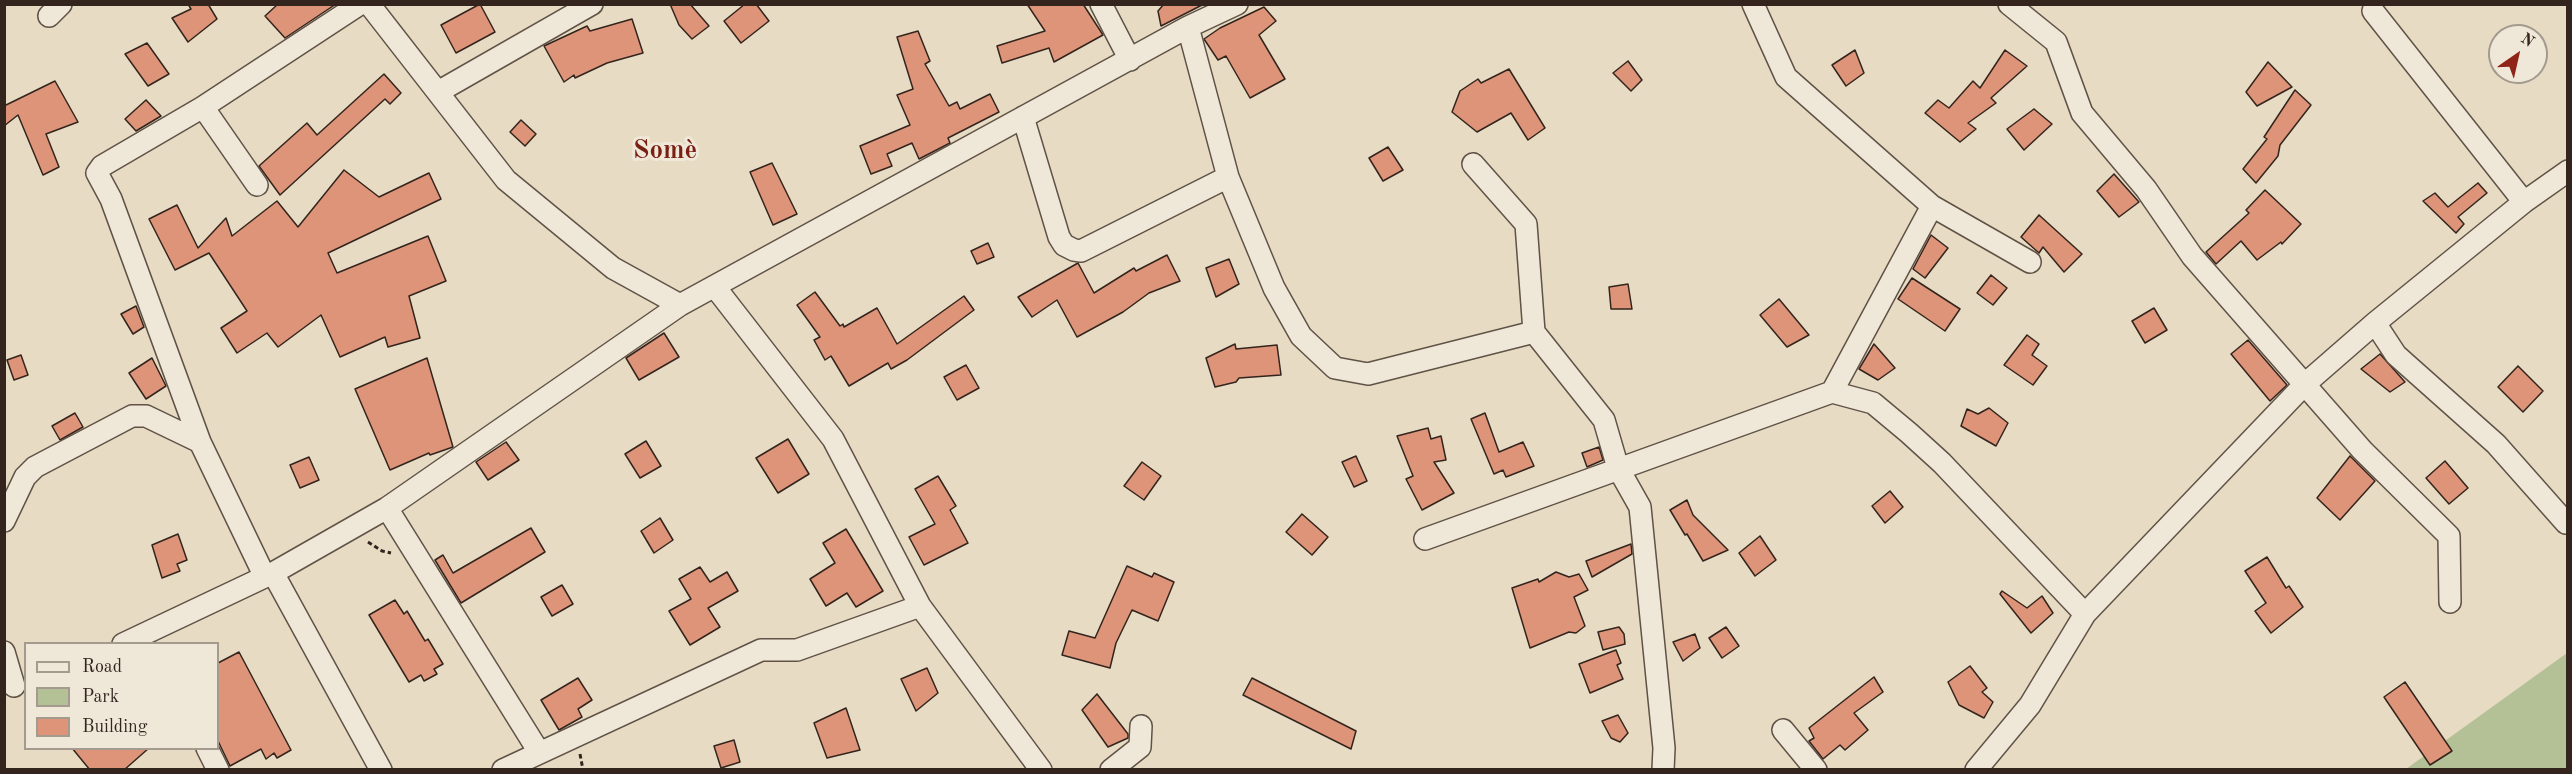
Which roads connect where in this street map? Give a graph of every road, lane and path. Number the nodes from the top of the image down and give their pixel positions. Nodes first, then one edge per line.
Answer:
1 (360, 4) edge
2 (369, 4) edge
3 (592, 4) edge
4 (1101, 4) edge
5 (1237, 4) edge
6 (1754, 4) edge
7 (2009, 4) edge
8 (2373, 11) dead end
9 (1188, 27) junction
10 (1130, 60) junction
11 (438, 92) junction
12 (203, 107) junction
13 (1023, 117) junction
14 (1473, 164) dead end
15 (2568, 171) edge
16 (1228, 177) junction
17 (257, 185) dead end
18 (2524, 201) junction
19 (1932, 206) junction
20 (2030, 262) dead end
21 (715, 287) junction
22 (680, 305) junction
23 (2375, 323) junction
24 (1534, 332) junction
25 (2305, 384) junction
26 (1833, 392) junction
27 (200, 442) junction
28 (1618, 468) junction
29 (387, 508) junction
30 (4, 521) edge
31 (2566, 523) edge
32 (348, 529) junction
33 (1425, 539) dead end
34 (418, 559) junction
35 (269, 574) junction
36 (2450, 602) dead end
37 (920, 606) junction
38 (2085, 614) junction
39 (146, 639) edge
40 (4, 652) edge
41 (15, 686) edge
42 (1140, 726) dead end
43 (1783, 730) dead end
44 (208, 750) edge
45 (539, 752) junction
46 (218, 770) edge
47 (381, 770) edge
48 (503, 770) edge
49 (1041, 770) edge
50 (1110, 770) edge
51 (1664, 770) edge
52 (1816, 770) edge
53 (1976, 770) edge

1 - 12 street
2 - 11 street
3 - 11 street
4 - 10 street
5 - 9 street
6 - 19 street
7 - 25 street
8 - 18 street
9 - 10 street
9 - 16 street
10 - 13 street
11 - 22 street
12 - 17 street
12 - 27 street
13 - 16 street
13 - 21 street
14 - 24 street
15 - 18 street
16 - 24 street
18 - 23 street
19 - 20 street
19 - 26 street
21 - 22 street
21 - 37 street
22 - 29 street
23 - 25 street
23 - 31 street
24 - 28 street
25 - 36 street
25 - 38 street
26 - 28 street
26 - 38 street
27 - 30 street
27 - 35 street
28 - 33 street
28 - 51 street
29 - 32 street
29 - 34 street
32 - 34 path
32 - 35 street
34 - 45 street
35 - 39 street
35 - 47 street
37 - 45 street
37 - 49 street
38 - 53 street
40 - 41 street
42 - 50 street
43 - 52 street
44 - 46 street
45 - 48 street

